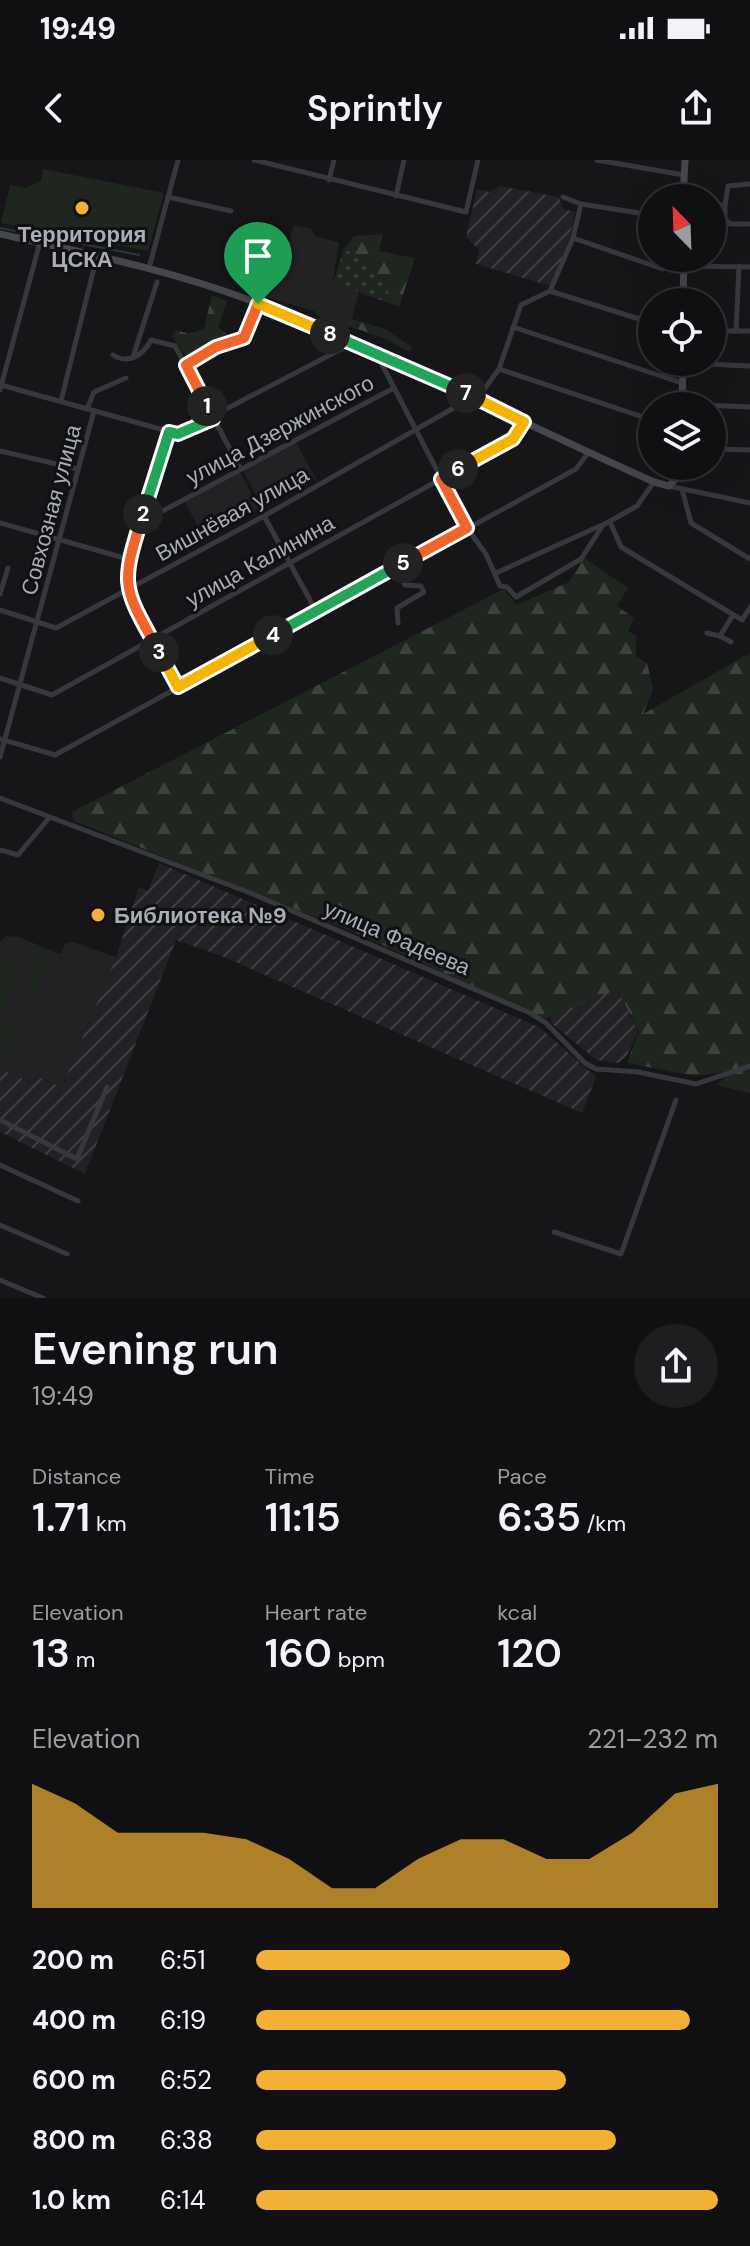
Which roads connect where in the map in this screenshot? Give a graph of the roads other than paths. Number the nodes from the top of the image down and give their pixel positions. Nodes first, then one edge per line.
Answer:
1 (178, 160) edge
2 (254, 160) edge
3 (334, 160) edge
4 (404, 160) edge
5 (478, 160) edge
6 (597, 160) edge
7 (685, 160) edge
8 (262, 161) edge
9 (684, 175) junction
10 (329, 180) junction
11 (684, 184) edge
12 (750, 184) edge
13 (396, 196) junction
14 (168, 197) junction
15 (563, 197) dead end
16 (726, 199) edge
17 (581, 204) junction
18 (231, 211) dead end
19 (638, 213) edge
20 (726, 214) edge
21 (750, 224) edge
22 (0, 234) edge
23 (573, 238) junction
24 (40, 242) junction
25 (97, 256) junction
26 (638, 260) edge
27 (726, 265) edge
28 (739, 266) junction
29 (750, 267) edge
30 (149, 268) junction
31 (157, 282) dead end
32 (550, 291) junction
33 (258, 304) junction
34 (638, 319) edge
35 (513, 327) junction
36 (726, 331) edge
37 (736, 331) junction
38 (750, 331) edge
39 (351, 344) junction
40 (113, 355) dead end
41 (377, 355) junction
42 (133, 358) junction
43 (4, 365) edge
44 (186, 365) junction
45 (726, 365) edge
46 (750, 366) edge
47 (499, 369) junction
48 (682, 376) edge
49 (126, 378) dead end
50 (682, 383) junction
51 (1, 388) edge
52 (392, 389) junction
53 (682, 392) edge
54 (476, 397) junction
55 (61, 401) junction
56 (726, 406) edge
57 (750, 407) edge
58 (90, 410) junction
59 (638, 415) edge
60 (213, 419) junction
61 (524, 422) junction
62 (169, 432) junction
63 (414, 432) junction
64 (726, 449) edge
65 (750, 450) edge
66 (0, 451) edge
67 (588, 453) junction
68 (240, 468) junction
69 (78, 469) junction
70 (441, 479) junction
71 (674, 480) edge
72 (654, 482) junction
73 (669, 486) junction
74 (682, 489) junction
75 (750, 503) edge
76 (264, 516) junction
77 (0, 523) edge
78 (140, 523) junction
79 (607, 523) junction
80 (467, 528) junction
81 (58, 539) junction
82 (128, 559) junction
83 (750, 559) edge
84 (290, 563) junction
85 (8, 568) dead end
86 (394, 568) junction
87 (496, 573) junction
88 (127, 590) junction
89 (0, 594) edge
90 (750, 608) edge
91 (0, 610) edge
92 (316, 611) junction
93 (733, 615) junction
94 (37, 622) junction
95 (398, 623) dead end
96 (707, 633) dead end
97 (720, 636) junction
98 (152, 640) junction
99 (731, 642) dead end
100 (0, 678) edge
101 (21, 685) junction
102 (178, 687) junction
103 (3, 739) edge
104 (0, 757) edge
105 (0, 798) edge
106 (49, 818) junction
107 (0, 850) edge
108 (750, 1066) edge
109 (107, 1087) dead end
110 (676, 1100) dead end
111 (0, 1120) edge
112 (0, 1165) edge
113 (78, 1201) dead end
114 (0, 1225) edge
115 (554, 1232) dead end
116 (67, 1254) dead end
117 (0, 1280) edge
118 (43, 1298) edge

1 - 14 street
2 - 8 street
3 - 10 street
4 - 13 street
5 - 13 street
6 - 9 street
7 - 9 street
8 - 10 street
9 - 11 street
10 - 13 street
12 - 16 street
14 - 18 street
14 - 30 street
15 - 17 street
17 - 19 street
17 - 23 street
20 - 21 street
22 - 24 street
23 - 26 street
23 - 32 street
24 - 25 street
24 - 43 street
25 - 30 street
25 - 55 street
27 - 28 street
28 - 29 street
28 - 37 street
30 - 33 street
31 - 42 street
32 - 34 street
32 - 35 street
33 - 39 street
33 - 44 street
35 - 47 street
35 - 50 street
36 - 37 street
37 - 38 street
39 - 41 street
39 - 60 street
40 - 42 street
41 - 52 street
41 - 54 street
42 - 44 street
43 - 51 street
44 - 60 street
45 - 46 street
47 - 54 street
47 - 59 street
48 - 50 street
49 - 58 street
50 - 53 street
51 - 55 street
52 - 63 street
52 - 68 street, улица Дзержинского
54 - 61 street
54 - 63 street, Вишнёвая улица
55 - 58 street
56 - 57 street
58 - 62 street
58 - 69 street, Совхозная улица
60 - 62 street
60 - 68 street
61 - 67 street
61 - 70 street, улица Калинина
62 - 78 street
63 - 70 street
63 - 76 street, Вишнёвая улица
64 - 65 street
66 - 69 street
67 - 72 street
67 - 80 street
68 - 78 street, улица Дзержинского
69 - 81 street, Совхозная улица
70 - 80 street
70 - 84 street, улица Калинина
71 - 73 street
72 - 73 street
72 - 79 street
73 - 74 street
74 - 75 street
74 - 83 street
76 - 84 street
76 - 88 street, Вишнёвая улица
77 - 81 street
78 - 82 street
79 - 87 street
79 - 87 street
79 - 93 street
80 - 86 street
80 - 87 street
81 - 82 street
81 - 94 street, Совхозная улица
82 - 88 street
84 - 92 street
84 - 98 street, улица Калинина
85 - 89 street
86 - 92 street
86 - 95 street
88 - 94 street, Вишнёвая улица
88 - 98 street
90 - 93 street
91 - 94 street, Вишнёвая улица
92 - 102 street
93 - 97 street
94 - 101 street, Совхозная улица
96 - 97 street
97 - 99 street
98 - 101 street, улица Калинина
98 - 102 street
100 - 101 street, улица Калинина
101 - 103 street, Совхозная улица
102 - 103 street
103 - 104 street, Совхозная улица
105 - 106 street, улица Фадеева
106 - 107 street
106 - 108 street, улица Фадеева
109 - 111 street
110 - 115 street
112 - 113 street
114 - 116 street
117 - 118 street

